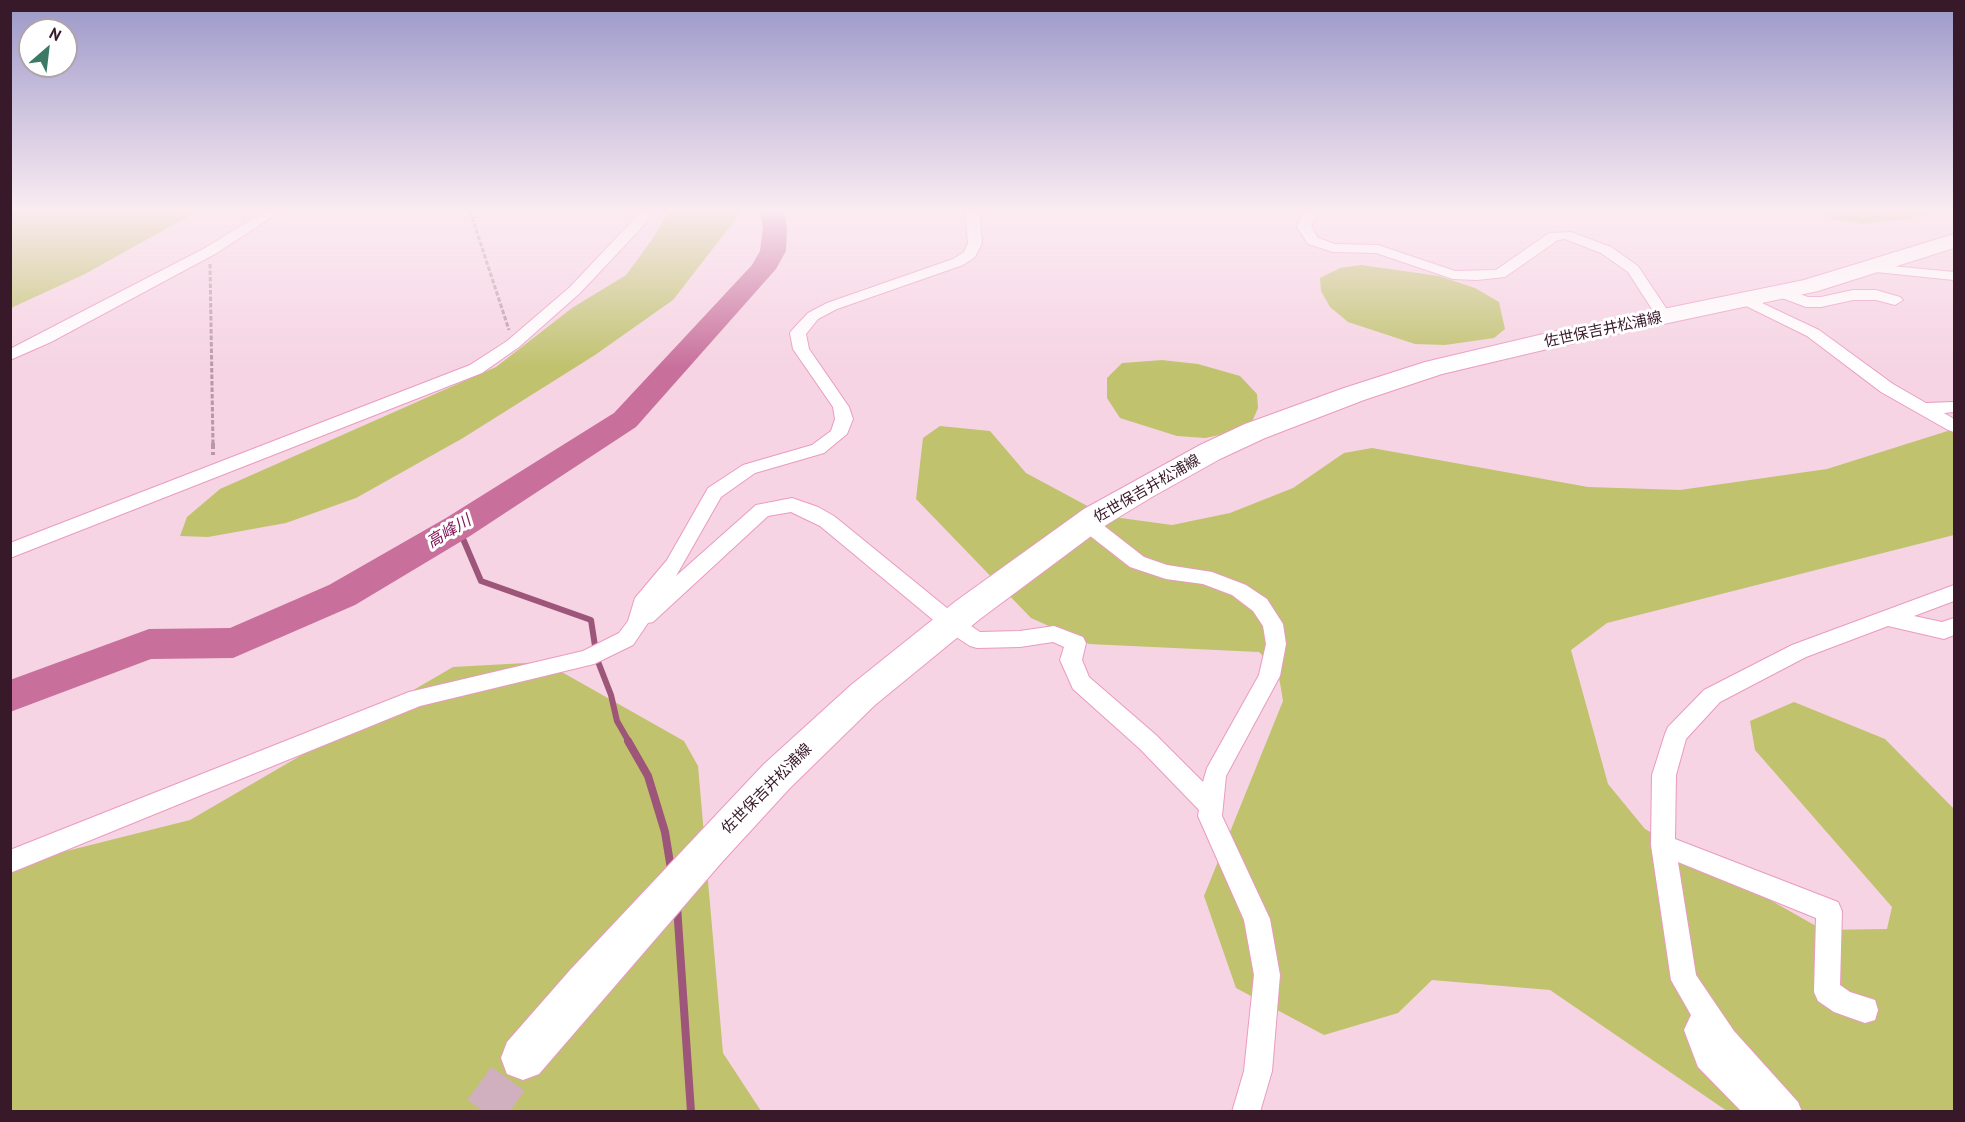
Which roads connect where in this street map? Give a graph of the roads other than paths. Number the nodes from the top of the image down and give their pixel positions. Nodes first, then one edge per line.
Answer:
1 (187, 263) edge
2 (598, 263) edge
3 (954, 263) edge
4 (1420, 263) edge
5 (1515, 263) edge
6 (1625, 263) edge
7 (1885, 263) edge
8 (1871, 268) junction
9 (1954, 276) edge
10 (1779, 292) junction
11 (1744, 300) junction
12 (1894, 300) dead end
13 (1664, 317) junction
14 (10, 355) edge
15 (1954, 407) edge
16 (1923, 409) junction
17 (1954, 426) edge
18 (1087, 523) junction
19 (10, 551) edge
20 (1954, 593) edge
21 (1888, 618) junction
22 (638, 623) junction
23 (951, 623) junction
24 (1954, 626) edge
25 (1211, 807) junction
26 (1663, 845) junction
27 (10, 862) edge
28 (1865, 1010) dead end
29 (1706, 1014) junction
30 (523, 1058) tunnel mouth
31 (1246, 1112) edge
32 (1763, 1112) edge
33 (1788, 1112) edge

1 - 14 street
2 - 19 street
3 - 22 street
4 - 5 street
6 - 13 street
7 - 8 main road, 佐世保吉井松浦線
8 - 9 street
8 - 10 main road, 佐世保吉井松浦線
10 - 11 main road, 佐世保吉井松浦線
10 - 12 street
11 - 13 main road, 佐世保吉井松浦線
11 - 16 street
13 - 18 main road, 佐世保吉井松浦線
15 - 16 street
16 - 17 street
18 - 23 main road, 佐世保吉井松浦線
18 - 25 street
20 - 21 street
21 - 24 street
21 - 26 street
22 - 23 street
22 - 27 street
23 - 25 street
23 - 30 main road, 佐世保吉井松浦線
25 - 31 street
26 - 28 street
26 - 29 street
29 - 32 street
29 - 33 street

